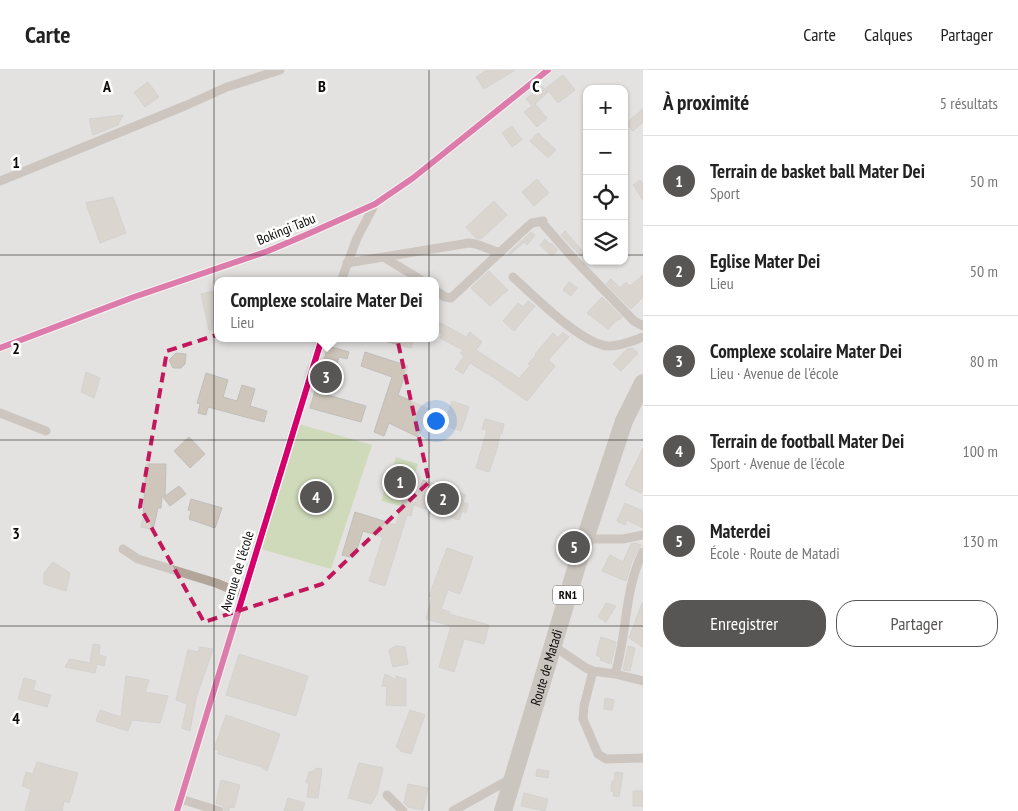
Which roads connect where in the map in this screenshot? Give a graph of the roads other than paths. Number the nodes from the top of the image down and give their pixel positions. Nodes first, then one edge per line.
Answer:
1 (280, 70) edge
2 (548, 70) edge
3 (0, 181) edge
4 (375, 204) junction
5 (500, 253) junction
6 (386, 258) junction
7 (347, 263) junction
8 (342, 277) edge
9 (417, 277) edge
10 (513, 277) dead end
11 (439, 293) edge
12 (643, 326) edge
13 (643, 337) edge
14 (321, 342) edge
15 (0, 348) edge
16 (643, 383) edge
17 (0, 413) edge
18 (46, 431) dead end
19 (642, 535) edge
20 (585, 539) junction
21 (123, 549) dead end
22 (643, 551) edge
23 (243, 594) junction
24 (552, 645) junction
25 (593, 671) junction
26 (615, 674) junction
27 (643, 681) edge
28 (643, 758) edge
29 (513, 778) junction
30 (387, 795) dead end
31 (181, 799) junction
32 (177, 811) edge
33 (219, 811) edge
34 (404, 811) edge
35 (453, 811) edge
36 (504, 811) edge

1 - 3 street
2 - 4 street, Bokingi Tabu
4 - 7 street
4 - 15 street, Bokingi Tabu
5 - 6 street
5 - 11 street
5 - 12 street
6 - 7 street
6 - 9 street
7 - 8 street
10 - 13 street
14 - 23 street, Avenue de l'école
16 - 20 highway, Route de Matadi / RN1
17 - 18 street
19 - 20 street
19 - 22 street
20 - 24 highway, Route de Matadi / RN1
21 - 23 street
22 - 26 street
23 - 31 street, Avenue de l'école
24 - 25 street
24 - 29 highway, Route de Matadi / RN1
25 - 26 street
25 - 28 street
26 - 27 street
29 - 35 street
29 - 36 highway, Route de Matadi / RN1
30 - 34 street
31 - 32 street, Avenue de l'école
31 - 33 street

